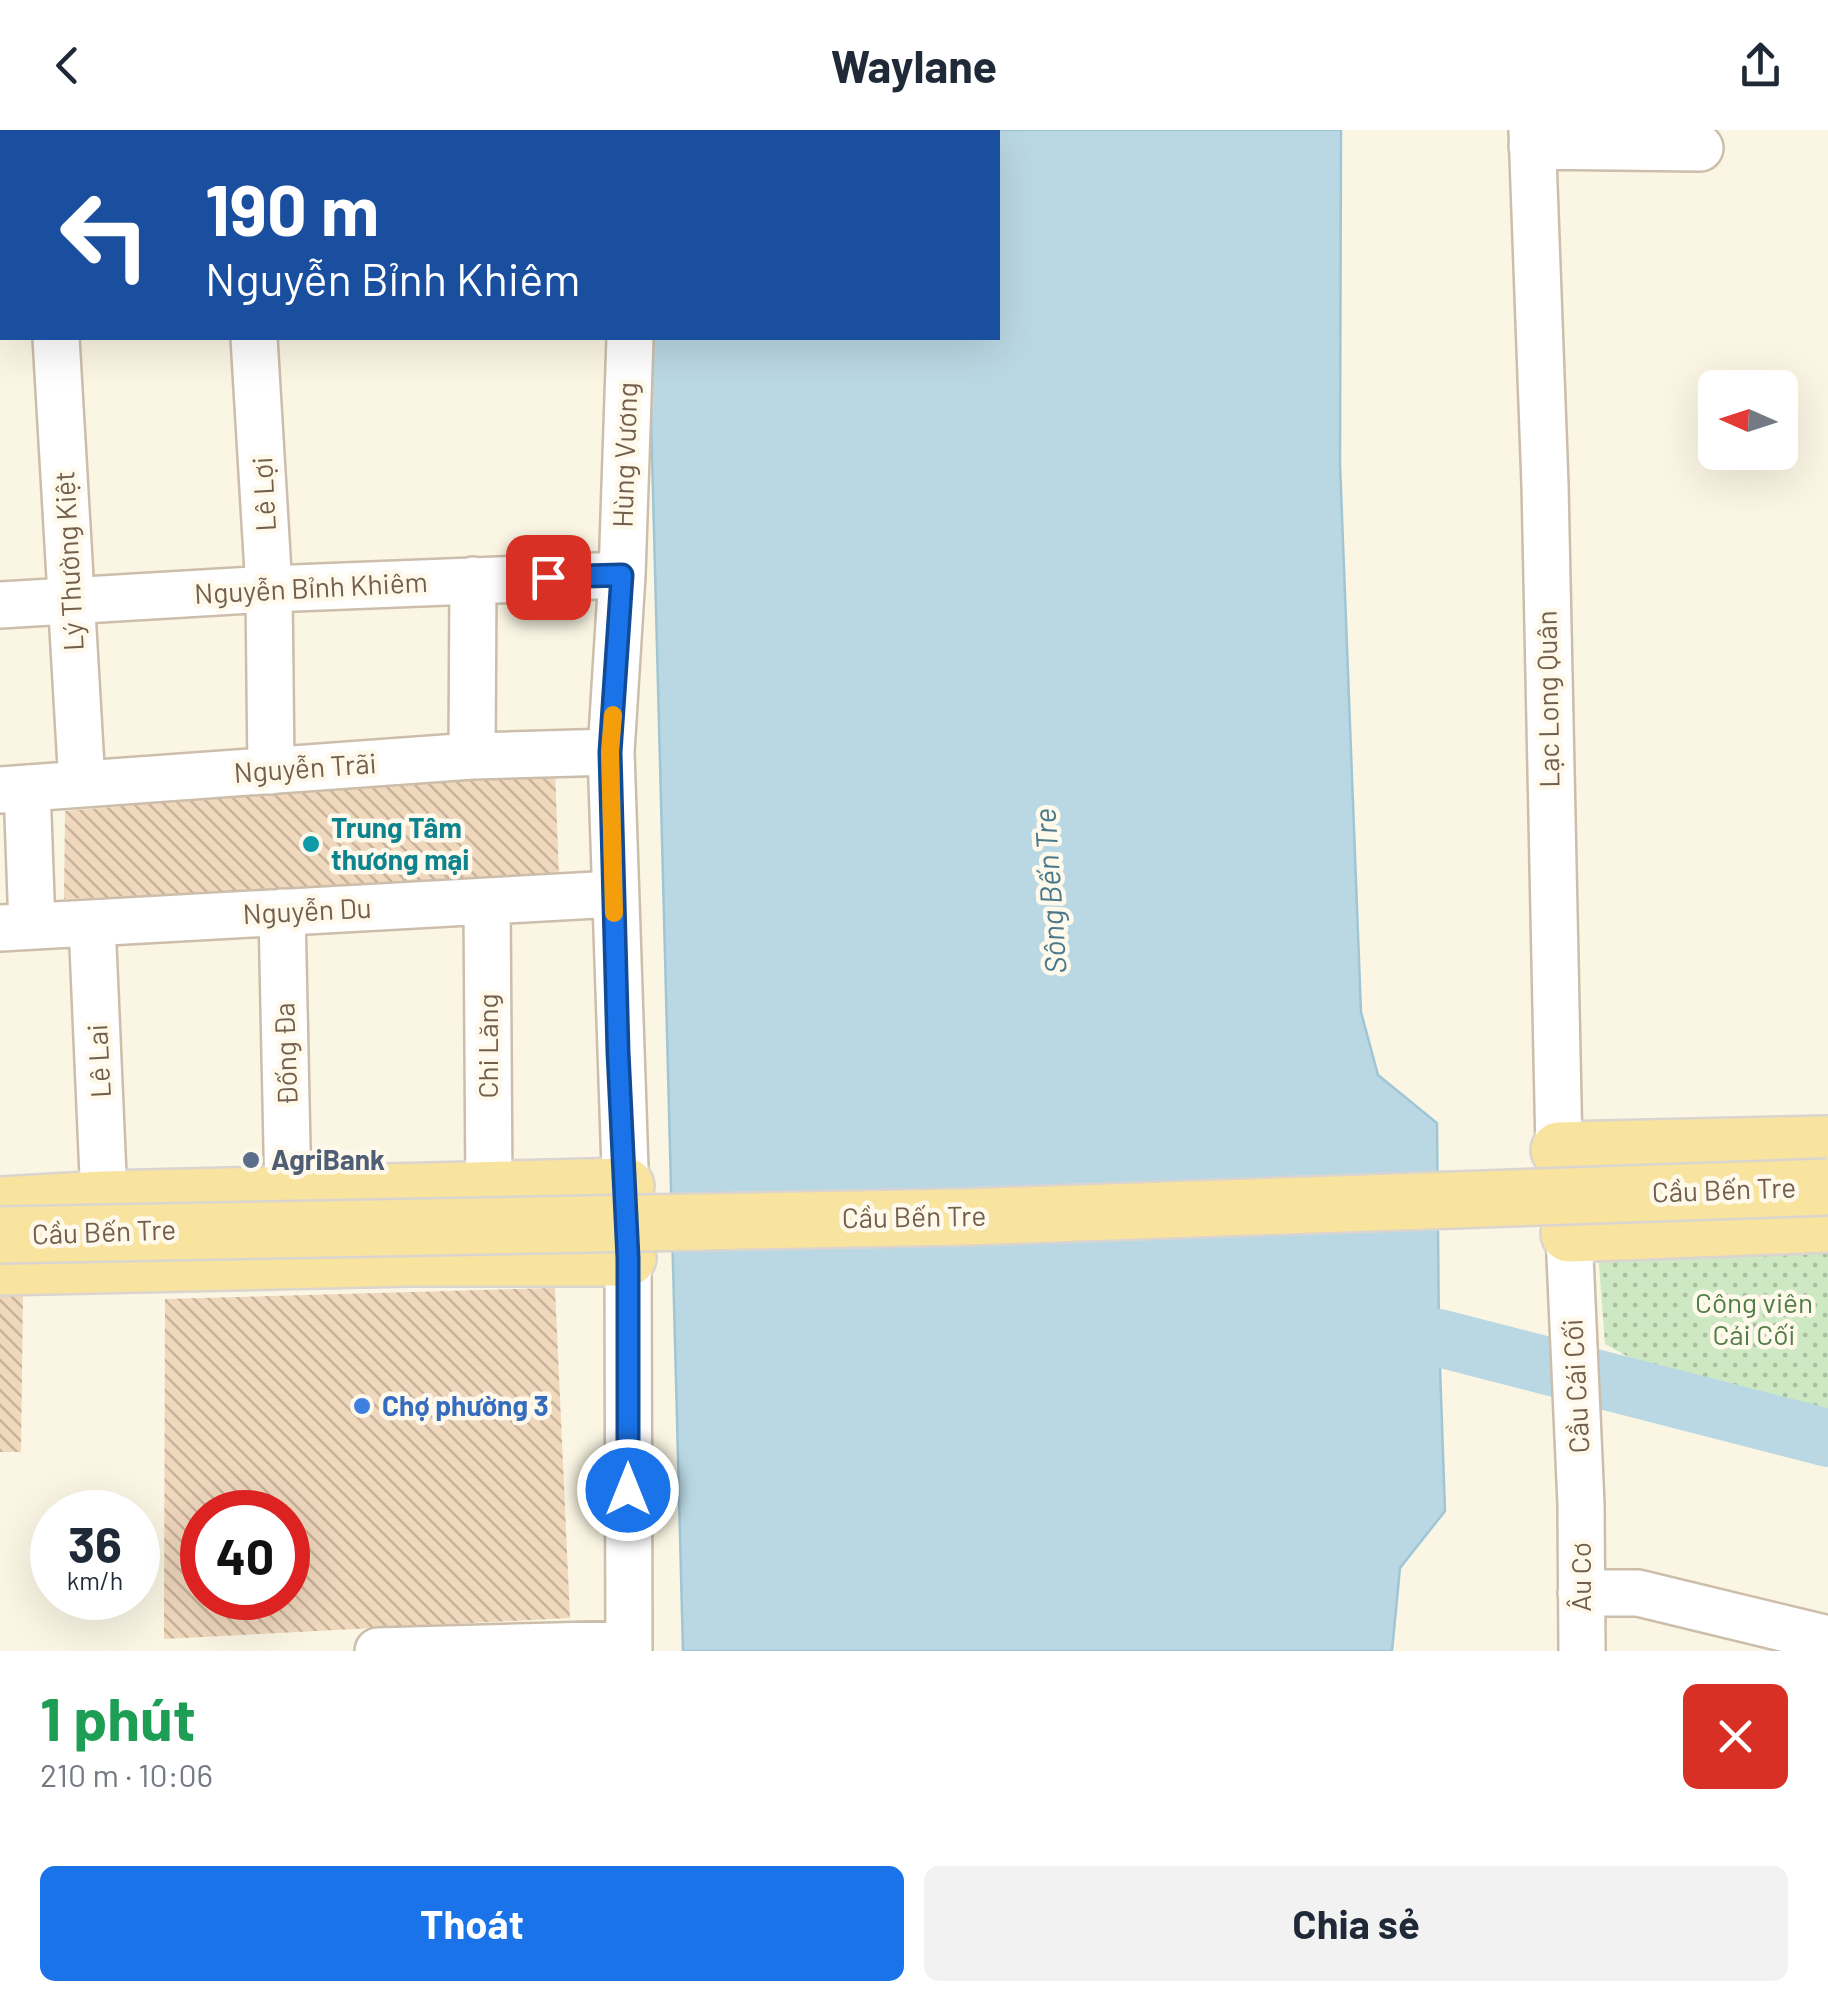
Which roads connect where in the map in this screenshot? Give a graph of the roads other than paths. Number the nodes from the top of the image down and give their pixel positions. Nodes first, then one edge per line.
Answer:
1 (1532, 138) edge
2 (1700, 148) dead end
3 (56, 340) edge
4 (254, 340) edge
5 (630, 340) edge
6 (622, 575) junction
7 (473, 580) junction
8 (269, 589) junction
9 (72, 601) junction
10 (0, 605) edge
11 (610, 752) junction
12 (472, 756) junction
13 (272, 771) junction
14 (82, 784) junction
15 (14, 789) edge
16 (614, 894) junction
17 (487, 902) junction
18 (282, 912) junction
19 (92, 924) junction
20 (16, 927) edge
21 (1828, 1144) edge
22 (1559, 1150) junction
23 (626, 1186) junction
24 (1828, 1186) edge
25 (489, 1190) junction
26 (288, 1195) junction
27 (104, 1199) junction
28 (0, 1205) edge
29 (1828, 1224) edge
30 (0, 1235) edge
31 (1570, 1251) junction
32 (628, 1258) junction
33 (0, 1268) edge
34 (1581, 1504) joint
35 (1581, 1593) junction
36 (1828, 1638) edge
37 (629, 1647) edge
38 (378, 1651) edge
39 (1582, 1651) edge

1 - 2 street
1 - 22 street, Lạc Long Quân
3 - 9 street, Lý Thường Kiệt
4 - 8 street, Lê Lợi
5 - 6 street, Hùng Vương
6 - 7 street, Nguyễn Bỉnh Khiêm
6 - 11 street, Hùng Vương
7 - 8 street, Nguyễn Bỉnh Khiêm
7 - 12 street
8 - 9 street, Nguyễn Bỉnh Khiêm
8 - 13 street, Lê Lợi
9 - 10 street, Nguyễn Bỉnh Khiêm
9 - 14 street, Lý Thường Kiệt
11 - 12 street, Nguyễn Trãi
11 - 16 street, Hùng Vương
12 - 13 street, Nguyễn Trãi
13 - 14 street, Nguyễn Trãi
14 - 15 street, Nguyễn Trãi
15 - 20 street
16 - 17 street, Nguyễn Du
16 - 23 street, Hùng Vương
17 - 18 street, Nguyễn Du
17 - 25 street, Chi Lăng
18 - 19 street, Nguyễn Du
18 - 26 street, Đống Đa
19 - 20 street, Nguyễn Du
19 - 27 street, Lê Lai
21 - 22 main road
22 - 31 street, Lạc Long Quân
23 - 25 main road
23 - 32 street, Hùng Vương
24 - 30 main road, Cầu Bến Tre, bridge
25 - 26 main road
26 - 27 main road
27 - 28 main road
29 - 31 main road
31 - 34 street, Cầu Cái Cối
32 - 33 main road
32 - 37 street, Hùng Vương
34 - 35 street, Âu Cơ
35 - 36 street
35 - 39 street, Âu Cơ
37 - 38 street

